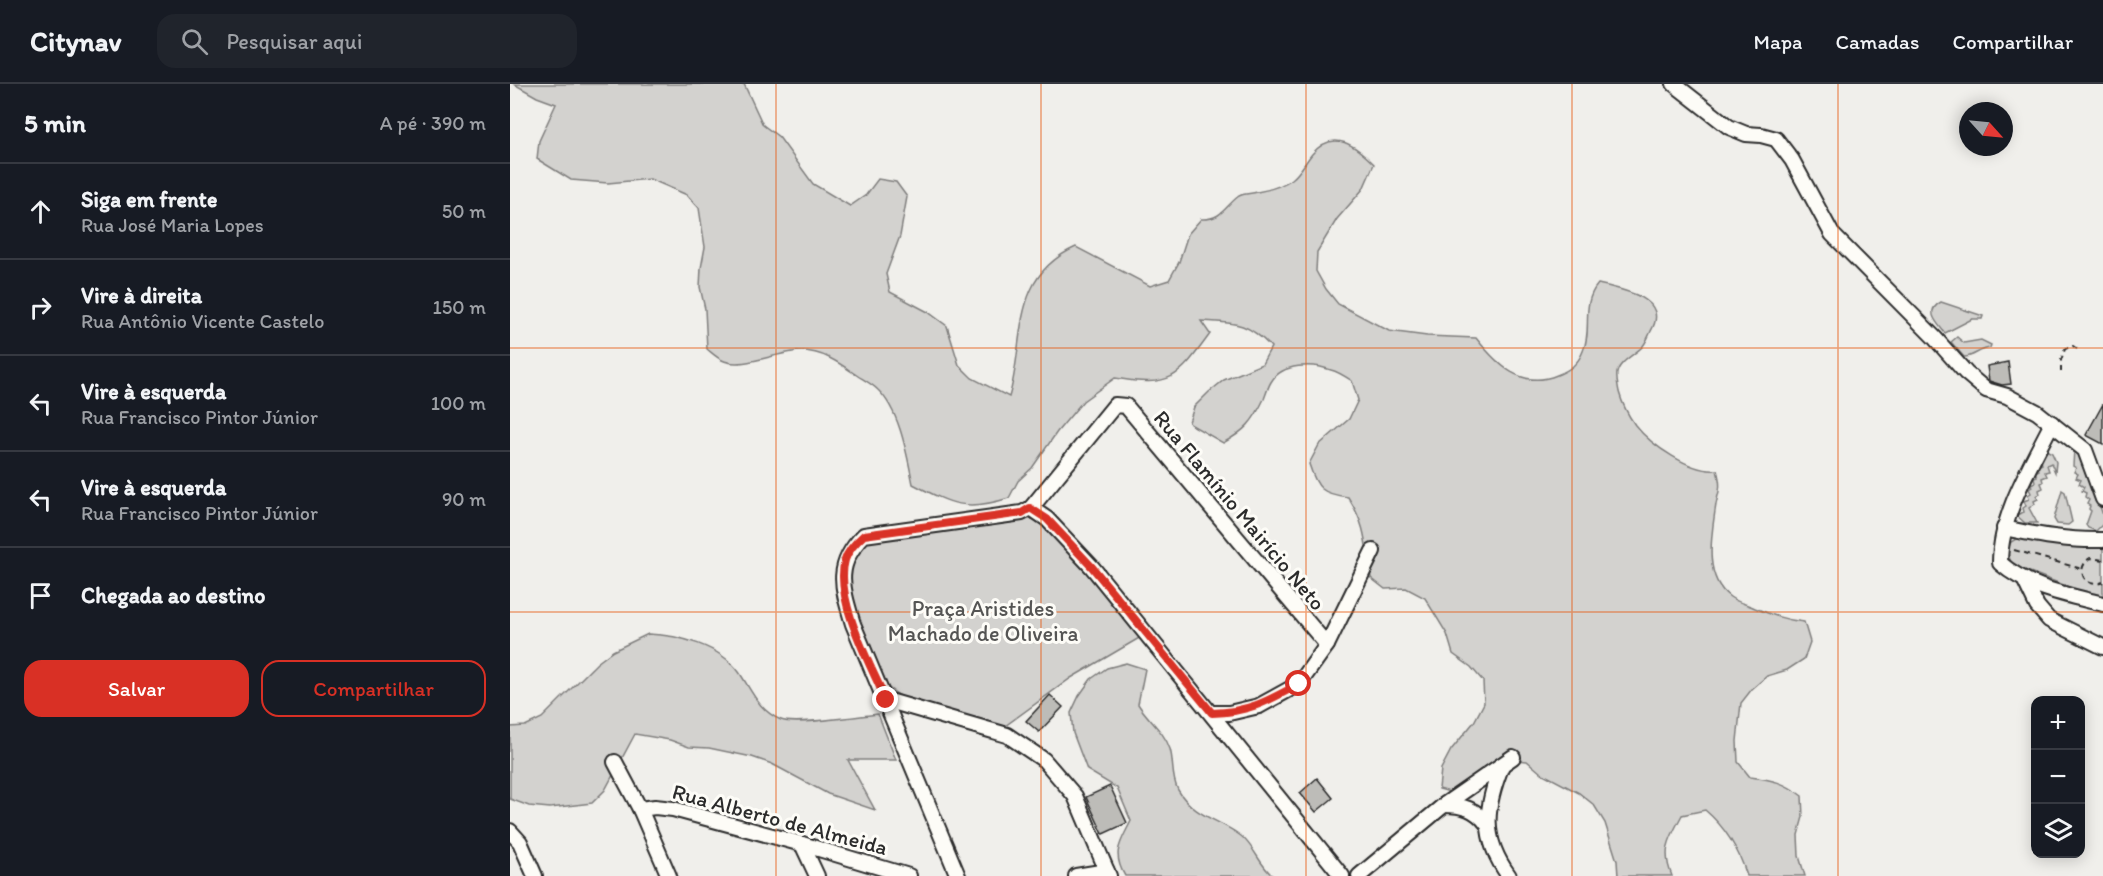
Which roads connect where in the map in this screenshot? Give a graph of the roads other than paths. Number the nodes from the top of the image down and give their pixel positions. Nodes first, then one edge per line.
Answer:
1 (1674, 84) edge
2 (2052, 423) junction
3 (2103, 499) edge
4 (1030, 508) junction
5 (2004, 528) junction
6 (2103, 540) edge
7 (1373, 551) dead end
8 (2024, 579) junction
9 (2039, 586) junction
10 (2103, 604) edge
11 (2103, 638) edge
12 (1327, 645) junction
13 (2103, 647) edge
14 (886, 700) junction
15 (1212, 713) junction
16 (615, 762) dead end
17 (1444, 805) junction
18 (640, 809) junction
19 (1487, 824) junction
20 (510, 831) edge
21 (802, 844) junction
22 (1108, 874) edge
23 (536, 876) edge
24 (669, 876) edge
25 (817, 876) edge
26 (909, 876) edge
27 (958, 876) edge
28 (1076, 876) edge
29 (1342, 876) edge
30 (1359, 876) edge
31 (1509, 876) edge

1 - 2 street
2 - 3 street
2 - 5 street
4 - 12 street, Rua Flamínio Mairício Neto
4 - 14 street
4 - 15 street
5 - 6 street
5 - 8 street
7 - 12 street
8 - 9 street
8 - 13 street
9 - 10 street
9 - 11 street
12 - 15 street
14 - 22 street
14 - 27 street
15 - 29 street
16 - 18 street
17 - 19 street
17 - 19 street
17 - 30 street
18 - 21 street, Rua Alberto de Almeida
18 - 24 street
19 - 31 street
20 - 23 street
21 - 25 street
21 - 26 street, Rua Alberto de Almeida
22 - 28 street

